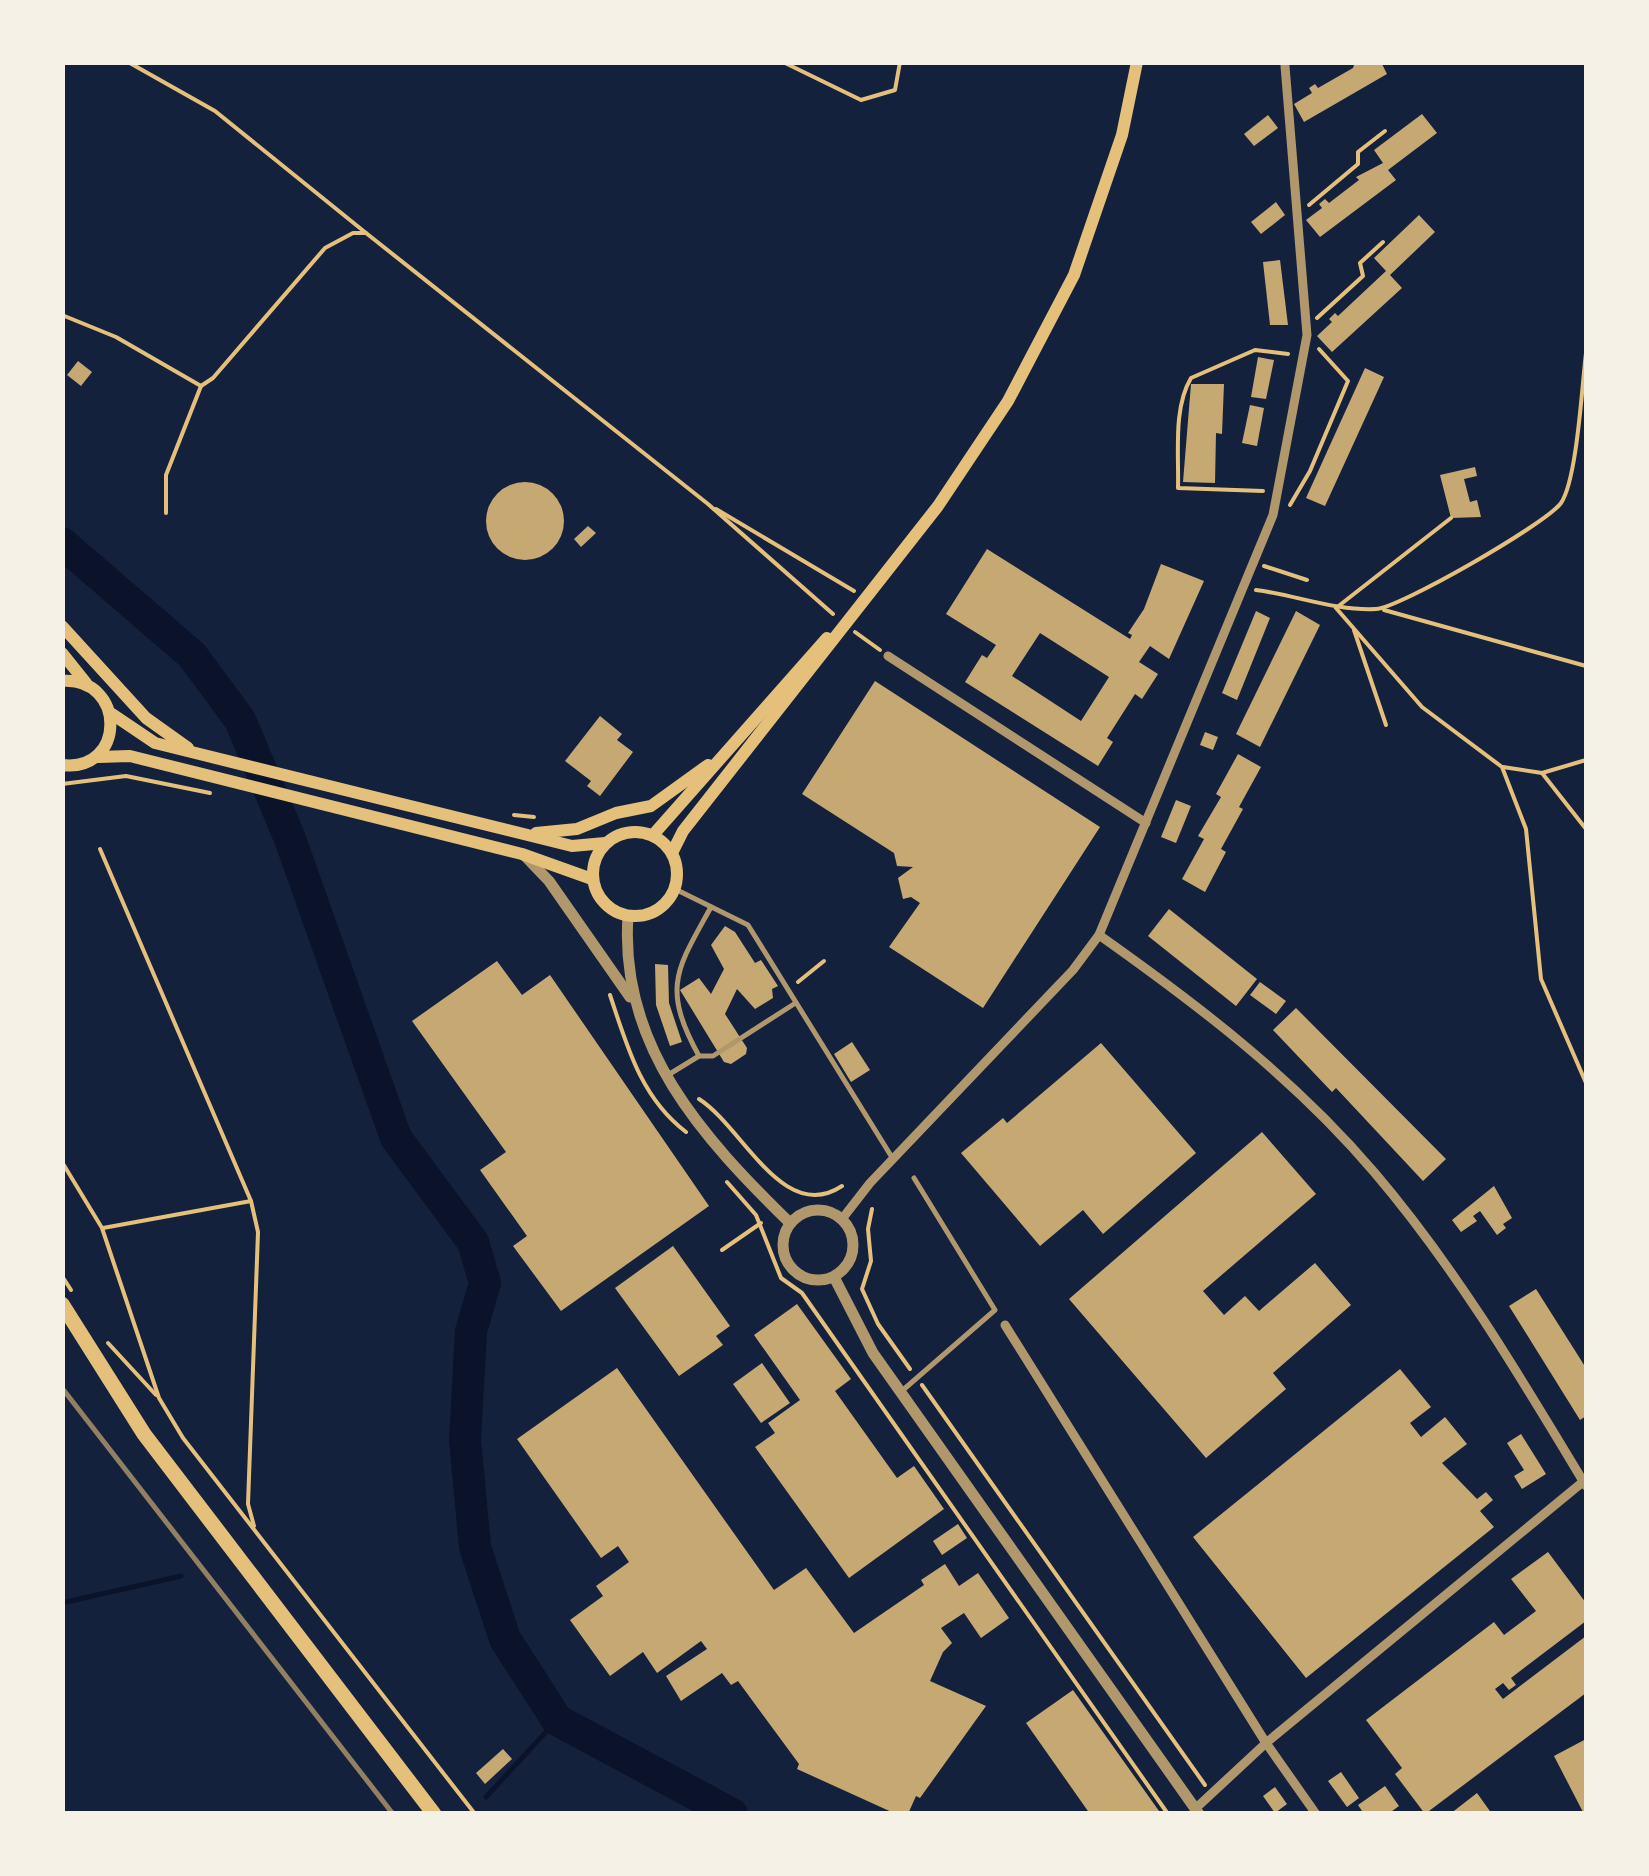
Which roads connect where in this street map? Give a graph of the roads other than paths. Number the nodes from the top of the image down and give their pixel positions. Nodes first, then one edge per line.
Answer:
1 (1137, 62) edge
2 (1285, 66) dead end
3 (62, 626) edge
4 (827, 644) junction
5 (62, 653) edge
6 (888, 656) dead end
7 (62, 681) edge
8 (88, 684) junction
9 (112, 714) junction
10 (729, 747) junction
11 (198, 755) junction
12 (98, 757) junction
13 (62, 766) edge
14 (1146, 823) junction
15 (524, 834) junction
16 (653, 836) junction
17 (605, 843) junction
18 (672, 853) junction
19 (522, 854) junction
20 (592, 879) junction
21 (675, 889) junction
22 (712, 907) junction
23 (628, 916) junction
24 (1098, 935) junction
25 (632, 1000) junction
26 (794, 1004) junction
27 (700, 1056) junction
28 (666, 1077) junction
29 (893, 1159) junction
30 (914, 1178) dead end
31 (842, 1219) junction
32 (790, 1224) junction
33 (834, 1277) junction
34 (70, 1301) edge
35 (1005, 1325) dead end
36 (901, 1392) junction
37 (1585, 1483) edge
38 (1266, 1743) junction
39 (1197, 1811) edge
40 (434, 1814) edge
41 (1316, 1814) edge

1 - 4 main road
2 - 14 street
3 - 11 main road
4 - 10 main road
4 - 18 main road
5 - 8 main road
6 - 14 street
7 - 8 main road
8 - 9 main road
9 - 11 main road
9 - 12 main road
10 - 15 main road
10 - 16 main road
11 - 15 main road
12 - 13 main road
12 - 19 main road
14 - 24 street
15 - 17 main road
16 - 17 main road
16 - 18 main road
17 - 20 main road
18 - 21 main road
19 - 20 main road
19 - 25 street
20 - 23 main road
21 - 22 lane
21 - 23 main road
22 - 26 lane
22 - 27 lane
23 - 25 street
24 - 29 street
24 - 37 street
25 - 28 street
26 - 27 lane
26 - 29 lane
27 - 28 lane
28 - 32 street
29 - 31 street
30 - 36 lane
31 - 32 street
31 - 33 street
32 - 33 street
33 - 36 street
34 - 40 main road
35 - 38 street
36 - 39 street
37 - 38 street
38 - 39 street
38 - 41 street

